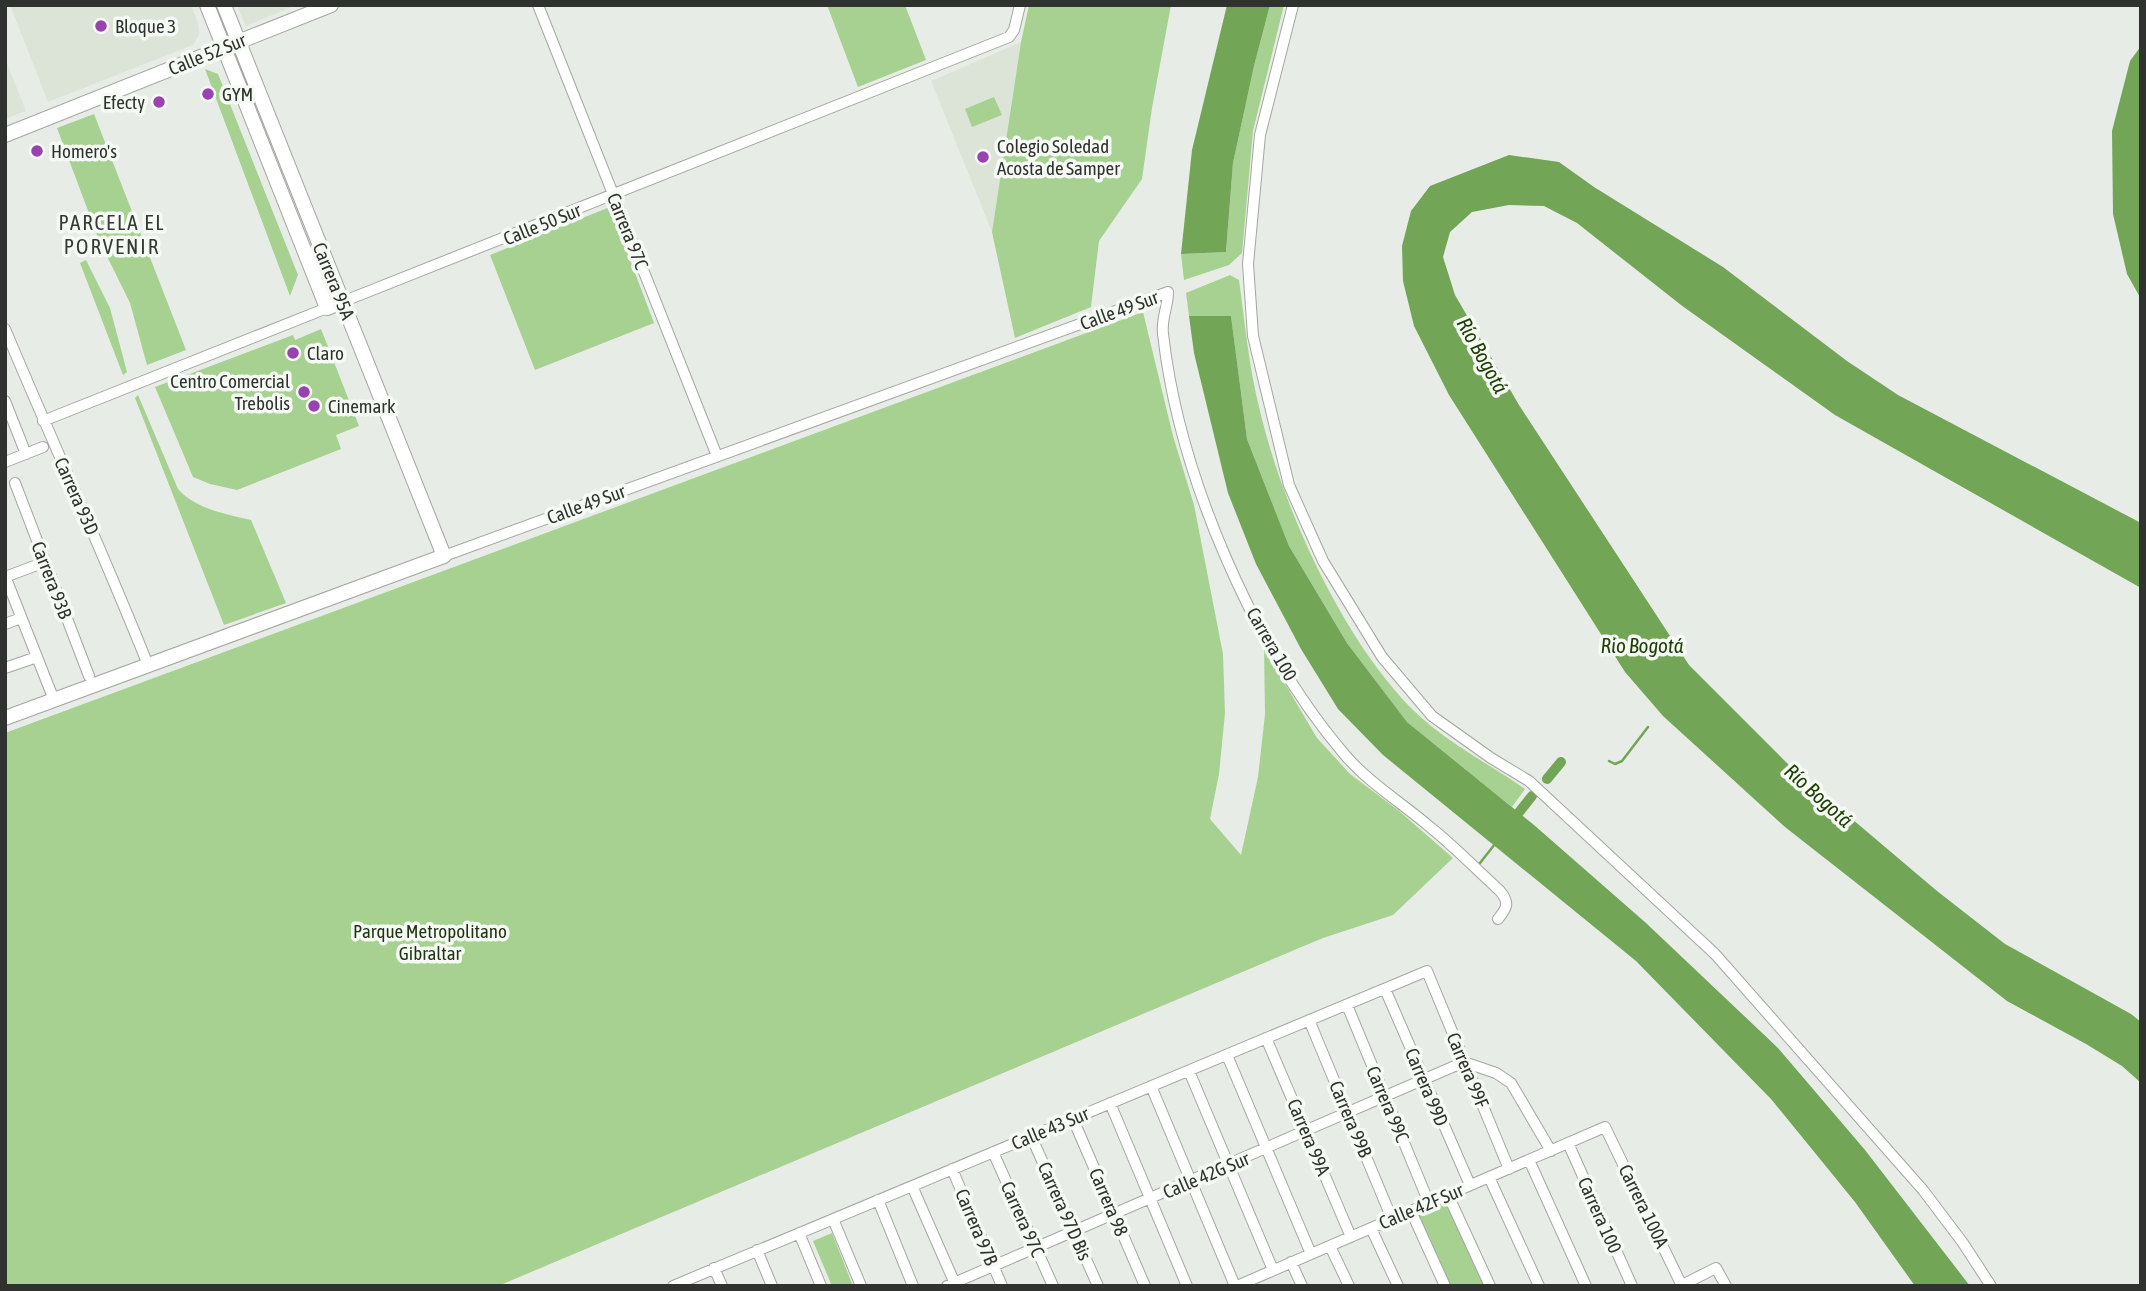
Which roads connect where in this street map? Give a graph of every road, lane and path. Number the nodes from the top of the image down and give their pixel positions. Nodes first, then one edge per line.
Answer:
1 (207, 5) edge
2 (224, 5) edge
3 (331, 5) edge
4 (538, 5) edge
5 (1020, 5) edge
6 (1293, 5) edge
7 (239, 42) junction
8 (224, 48) junction
9 (5, 135) edge
10 (614, 195) junction
11 (1168, 292) joint
12 (342, 302) junction
13 (327, 308) junction
14 (5, 329) edge
15 (5, 401) edge
16 (43, 421) junction
17 (43, 447) dead end
18 (26, 454) junction
19 (717, 456) junction
20 (5, 462) edge
21 (15, 483) dead end
22 (444, 556) junction
23 (45, 562) junction
24 (5, 577) edge
25 (21, 618) junction
26 (5, 624) edge
27 (37, 657) junction
28 (148, 665) junction
29 (5, 668) edge
30 (89, 676) dead end
31 (54, 700) junction
32 (5, 718) edge
33 (1497, 919) dead end
34 (1427, 971) joint
35 (1385, 989) junction
36 (1347, 1004) junction
37 (1309, 1020) junction
38 (1266, 1038) junction
39 (1227, 1055) junction
40 (1464, 1062) junction
41 (1189, 1070) junction
42 (1424, 1080) junction
43 (1151, 1086) junction
44 (1385, 1097) junction
45 (1110, 1103) junction
46 (1348, 1114) junction
47 (1073, 1119) junction
48 (1605, 1127) joint
49 (1306, 1132) junction
50 (1031, 1136) junction
51 (1567, 1143) junction
52 (1266, 1149) junction
53 (1551, 1150) junction
54 (993, 1152) junction
55 (1529, 1160) junction
56 (1228, 1165) junction
57 (953, 1169) junction
58 (1509, 1169) junction
59 (1489, 1177) junction
60 (1191, 1181) junction
61 (1469, 1185) junction
62 (912, 1186) junction
63 (1448, 1195) junction
64 (1150, 1199) junction
65 (878, 1200) junction
66 (1429, 1203) junction
67 (1411, 1211) junction
68 (1114, 1215) junction
69 (833, 1219) junction
70 (1392, 1219) junction
71 (1371, 1228) junction
72 (1074, 1232) junction
73 (799, 1233) junction
74 (1351, 1237) junction
75 (1330, 1245) junction
76 (1036, 1248) junction
77 (757, 1250) junction
78 (1311, 1254) junction
79 (1291, 1262) junction
80 (994, 1266) junction
81 (714, 1268) junction
82 (1273, 1270) junction
83 (1255, 1282) edge
84 (675, 1285) edge
85 (953, 1285) edge
86 (1681, 1285) edge
87 (722, 1286) edge
88 (772, 1286) edge
89 (821, 1286) edge
90 (861, 1286) edge
91 (914, 1286) edge
92 (1002, 1286) edge
93 (1053, 1286) edge
94 (1098, 1286) edge
95 (1145, 1286) edge
96 (1187, 1286) edge
97 (1236, 1286) edge
98 (1302, 1286) edge
99 (1349, 1286) edge
100 (1398, 1286) edge
101 (1445, 1286) edge
102 (1490, 1286) edge
103 (1539, 1286) edge
104 (1586, 1286) edge
105 (1632, 1286) edge
106 (1726, 1286) edge
107 (1991, 1286) edge

1 - 8 street, Carrera 95A
2 - 7 street, Carrera 95A
3 - 7 street, Calle 52 Sur
4 - 10 street, Carrera 97C
5 - 10 street, Calle 50 Sur
6 - 107 street
7 - 8 street, Calle 52 Sur
7 - 12 street, Carrera 95A
8 - 9 street, Calle 52 Sur
8 - 13 street, Carrera 95A
10 - 12 street, Calle 50 Sur
10 - 19 street, Carrera 97C
11 - 19 street, Calle 49 Sur
11 - 33 street, Carrera 100
12 - 13 street, Calle 50 Sur
12 - 22 street, Carrera 95A
13 - 16 street, Calle 50 Sur
14 - 16 street, Carrera 93D
15 - 18 street
16 - 28 street, Carrera 93D
17 - 18 street
18 - 20 street
19 - 22 street, Calle 49 Sur
21 - 23 street, Carrera 93B
22 - 28 street, Calle 49 Sur
23 - 24 street
23 - 30 street, Carrera 93B
24 - 25 street
25 - 26 street
25 - 27 street
27 - 29 street
27 - 31 street
28 - 31 street, Calle 49 Sur
31 - 32 street, Calle 49 Sur
34 - 35 street, Calle 43 Sur
34 - 40 street, Carrera 99F
35 - 36 street, Calle 43 Sur
35 - 42 street, Carrera 99D
36 - 37 street, Calle 43 Sur
36 - 44 street, Carrera 99C
37 - 38 street, Calle 43 Sur
37 - 46 street, Carrera 99B
38 - 39 street, Calle 43 Sur
38 - 49 street, Carrera 99A
39 - 41 street, Calle 43 Sur
39 - 52 street
40 - 42 street, Calle 42G Sur
40 - 53 street
40 - 58 street, Carrera 99F
41 - 43 street, Calle 43 Sur
41 - 56 street
42 - 44 street, Calle 42G Sur
42 - 61 street, Carrera 99D
43 - 45 street, Calle 43 Sur
43 - 60 street
44 - 46 street, Calle 42G Sur
44 - 66 street, Carrera 99C
45 - 47 street, Calle 43 Sur
45 - 64 street
46 - 49 street, Calle 42G Sur
46 - 70 street, Carrera 99B
47 - 50 street, Calle 43 Sur
47 - 68 street, Carrera 98
48 - 51 street, Calle 42F Sur
48 - 86 street, Carrera 100A
49 - 52 street, Calle 42G Sur
49 - 74 street, Carrera 99A
50 - 54 street, Calle 43 Sur
50 - 72 street, Carrera 97D Bis
51 - 53 street, Calle 42F Sur
51 - 105 street, Carrera 100
52 - 56 street, Calle 42G Sur
52 - 78 street
53 - 55 street, Calle 42F Sur
54 - 57 street, Calle 43 Sur
54 - 76 street, Carrera 97C
55 - 58 street, Calle 42F Sur
55 - 104 street
56 - 60 street, Calle 42G Sur
56 - 82 street
57 - 62 street, Calle 43 Sur
57 - 80 street, Carrera 97B
58 - 59 street, Calle 42F Sur
59 - 61 street, Calle 42F Sur
59 - 103 street
60 - 64 street, Calle 42G Sur
60 - 97 street
61 - 63 street, Calle 42F Sur
62 - 65 street, Calle 43 Sur
62 - 85 street
63 - 66 street, Calle 42F Sur
63 - 102 street
64 - 68 street, Calle 42G Sur
64 - 96 street
65 - 69 street, Calle 43 Sur
65 - 91 street
66 - 67 street, Calle 42F Sur
67 - 70 street, Calle 42F Sur
67 - 101 street
68 - 72 street, Calle 42G Sur
68 - 95 street, Carrera 98
69 - 73 street, Calle 43 Sur
69 - 90 street
70 - 71 street, Calle 42F Sur
71 - 74 street, Calle 42F Sur
71 - 100 street
72 - 76 street, Calle 42G Sur
72 - 94 street, Carrera 97D Bis
73 - 77 street, Calle 43 Sur
73 - 89 street
74 - 75 street, Calle 42F Sur
75 - 78 street, Calle 42F Sur
75 - 99 street
76 - 80 street, Calle 42G Sur
76 - 93 street, Carrera 97C
77 - 81 street, Calle 43 Sur
77 - 88 street
78 - 79 street, Calle 42F Sur
79 - 82 street, Calle 42F Sur
79 - 98 street
80 - 85 street, Calle 42G Sur
80 - 92 street, Carrera 97B
81 - 84 street, Calle 43 Sur
81 - 87 street
82 - 83 street, Calle 42F Sur
83 - 97 street, Calle 42F Sur
86 - 106 street

